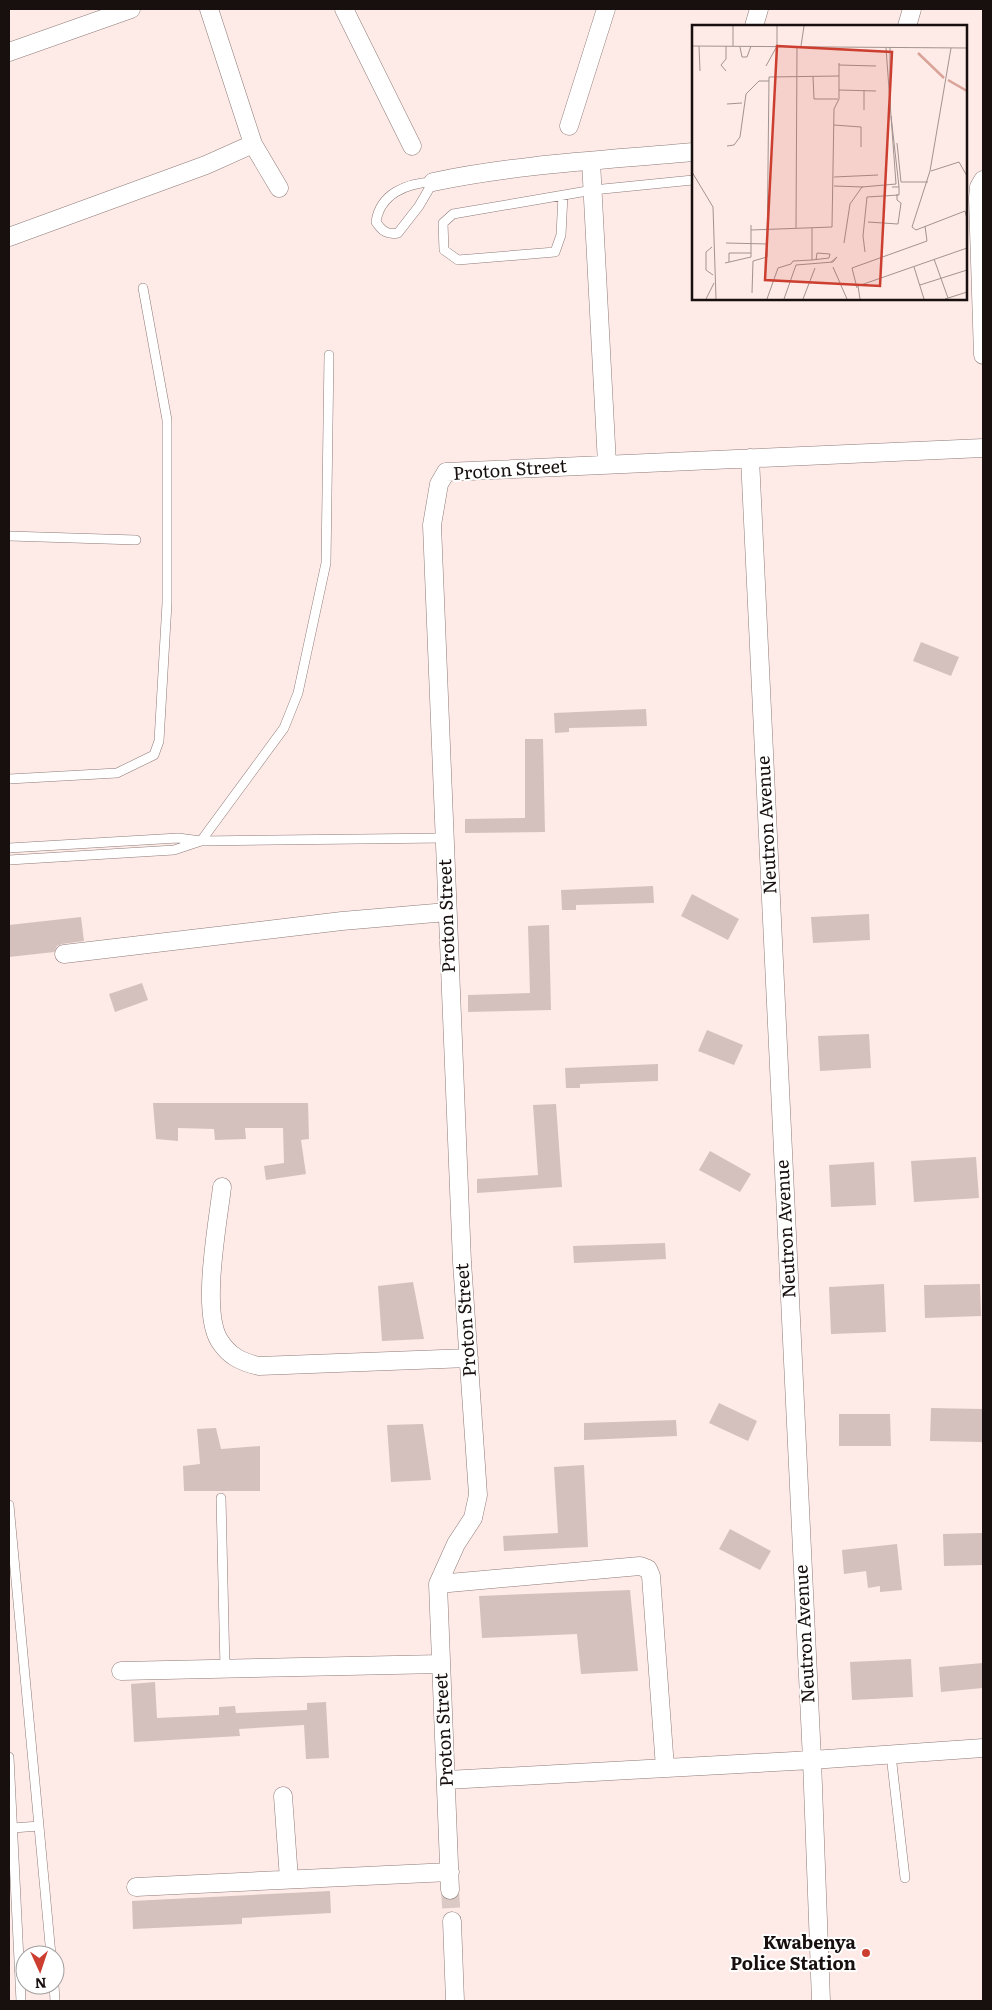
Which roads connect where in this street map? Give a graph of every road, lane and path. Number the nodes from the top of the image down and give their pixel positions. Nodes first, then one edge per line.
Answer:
1 (131, 9) edge
2 (209, 9) edge
3 (344, 9) edge
4 (606, 9) edge
5 (759, 9) edge
6 (912, 9) edge
7 (754, 25) edge
8 (907, 25) edge
9 (9, 52) edge
10 (569, 126) dead end
11 (254, 144) junction
12 (412, 146) dead end
13 (692, 152) edge
14 (591, 161) junction
15 (692, 180) edge
16 (983, 180) edge
17 (433, 182) junction
18 (278, 188) dead end
19 (593, 190) junction
20 (563, 195) junction
21 (9, 237) edge
22 (142, 288) dead end
23 (983, 312) edge
24 (983, 354) edge
25 (329, 355) dead end
26 (983, 448) edge
27 (750, 458) junction
28 (607, 464) junction
29 (9, 536) edge
30 (136, 540) dead end
31 (9, 779) edge
32 (444, 838) junction
33 (132, 840) junction
34 (201, 842) junction
35 (62, 845) junction
36 (9, 848) edge
37 (133, 852) junction
38 (63, 857) junction
39 (9, 860) edge
40 (446, 912) junction
41 (64, 954) dead end
42 (222, 1187) dead end
43 (469, 1358) junction
44 (221, 1498) dead end
45 (9, 1505) edge
46 (438, 1584) junction
47 (441, 1664) junction
48 (225, 1669) junction
49 (121, 1671) dead end
50 (983, 1748) edge
51 (890, 1755) junction
52 (9, 1757) edge
53 (812, 1760) junction
54 (665, 1768) junction
55 (447, 1780) junction
56 (283, 1796) dead end
57 (39, 1826) junction
58 (13, 1828) junction
59 (905, 1878) dead end
60 (289, 1879) junction
61 (136, 1887) dead end
62 (452, 1921) tunnel mouth
63 (50, 1945) edge
64 (21, 2001) edge
65 (455, 2001) edge
66 (821, 2001) edge

1 - 9 street
2 - 11 street
3 - 12 street
4 - 10 street
5 - 7 street
6 - 8 street
11 - 18 street
11 - 21 street
13 - 14 street
14 - 17 street
14 - 19 street
15 - 19 lane
16 - 23 street
17 - 17 lane
19 - 20 lane
19 - 28 street
20 - 20 lane
22 - 31 lane
23 - 24 street
25 - 34 lane
26 - 27 street, Proton Street
27 - 28 street, Proton Street
27 - 53 street, Neutron Avenue
28 - 32 street, Proton Street
29 - 30 lane
32 - 34 lane
32 - 40 street, Proton Street
33 - 34 lane
33 - 35 lane
33 - 37 lane
34 - 37 lane
35 - 36 lane
35 - 38 lane
37 - 38 lane
38 - 39 lane
40 - 41 street
40 - 43 street, Proton Street
42 - 43 street
43 - 46 street, Proton Street
44 - 48 lane
45 - 57 lane
46 - 47 street, Proton Street
46 - 54 street
47 - 48 street
47 - 55 street, Proton Street
48 - 49 street
50 - 51 street
51 - 53 street
51 - 59 lane
52 - 58 lane
53 - 54 street
53 - 66 street, Neutron Avenue
54 - 55 street
55 - 60 street, Proton Street
56 - 60 street
57 - 58 lane
57 - 63 lane
58 - 64 lane
60 - 61 street
62 - 65 street

